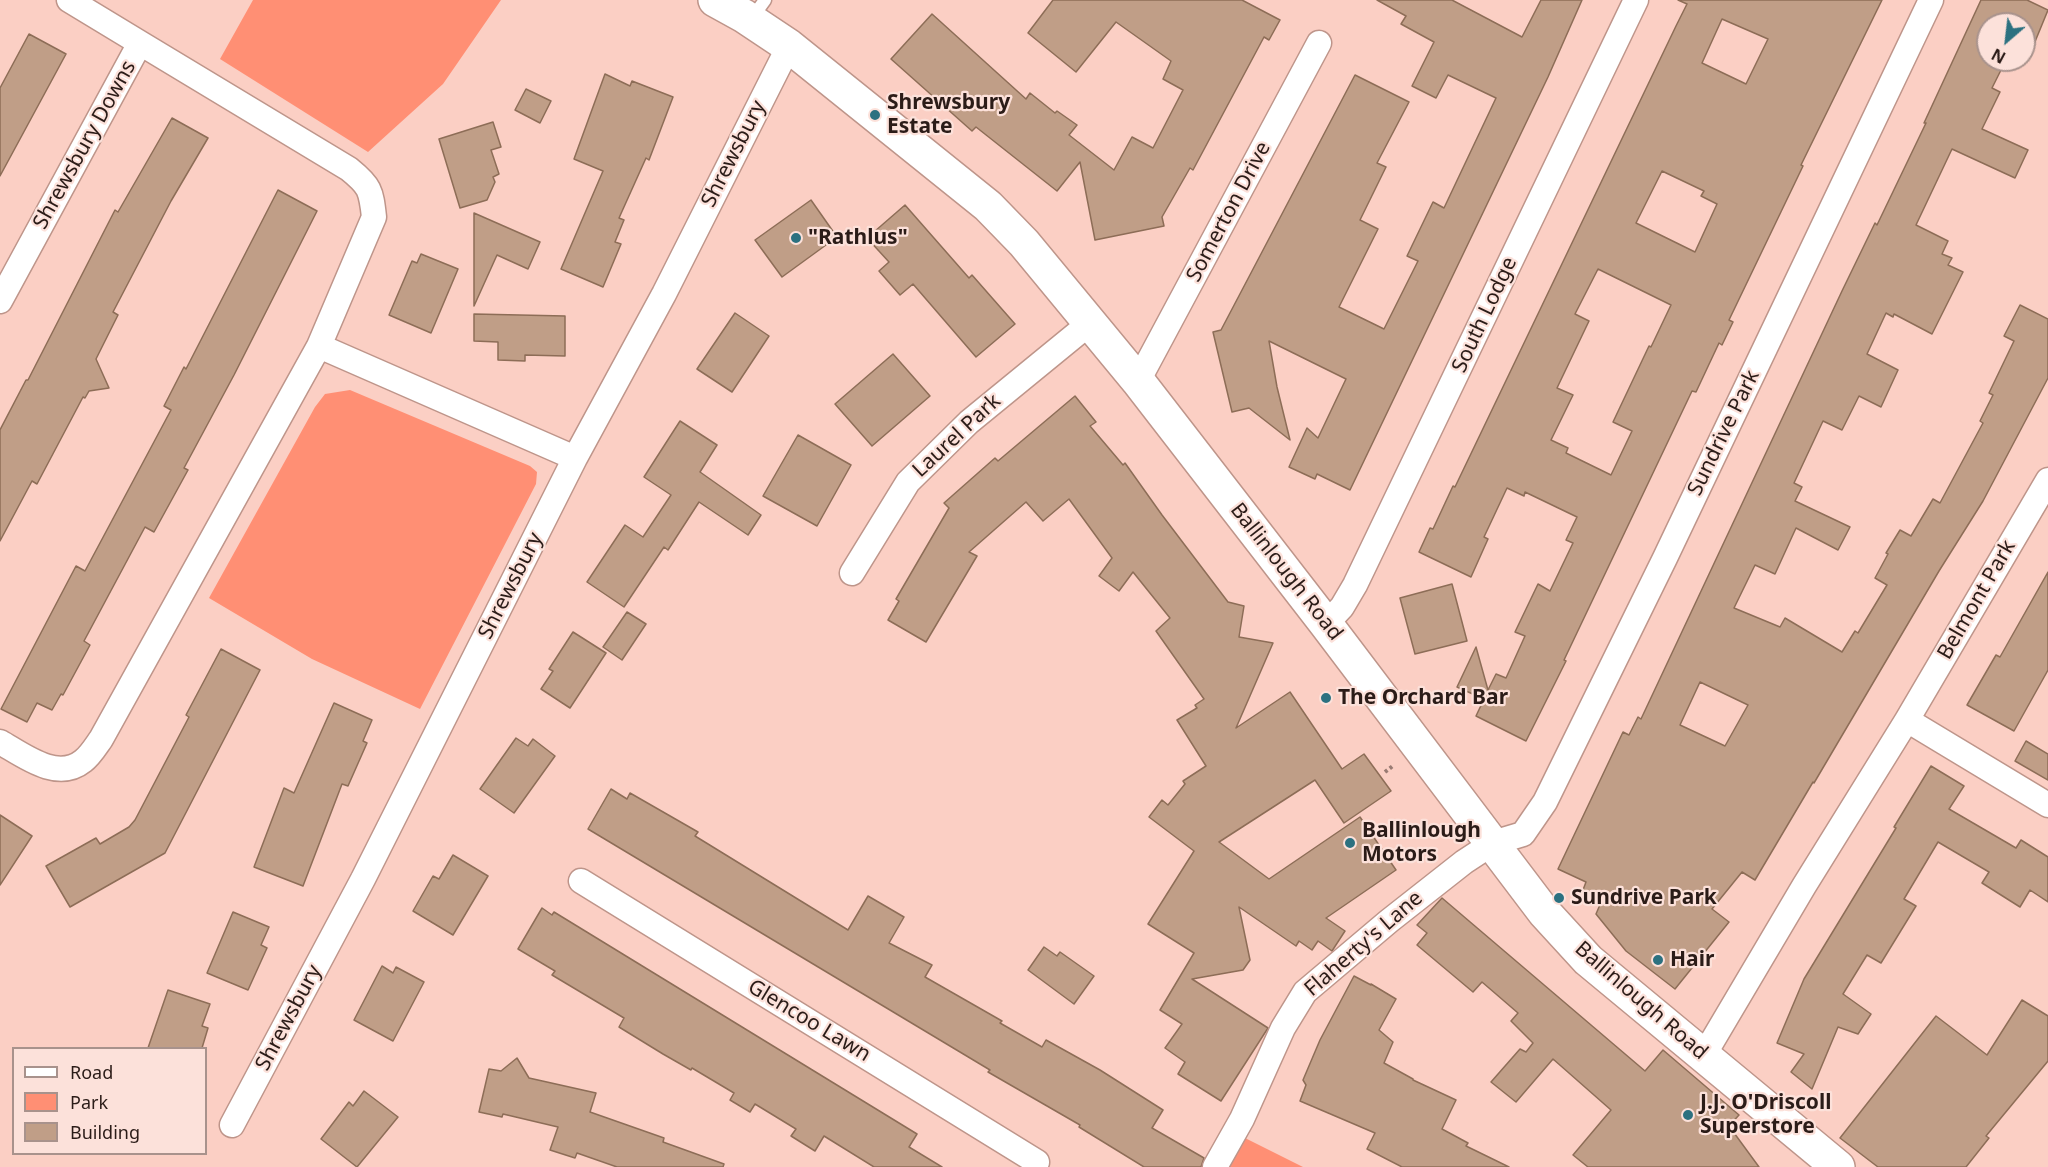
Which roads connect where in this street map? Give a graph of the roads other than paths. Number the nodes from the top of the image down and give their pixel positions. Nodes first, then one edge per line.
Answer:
1 (69, 0) edge
2 (715, 0) edge
3 (1636, 0) edge
4 (1931, 0) edge
5 (758, 10) edge
6 (1319, 43) dead end
7 (140, 44) junction
8 (789, 46) junction
9 (0, 302) edge
10 (1089, 323) junction
11 (319, 346) junction
12 (1138, 381) junction
13 (576, 458) junction
14 (2048, 480) edge
15 (852, 573) dead end
16 (1326, 624) junction
17 (1907, 720) junction
18 (0, 742) edge
19 (2048, 805) edge
20 (1493, 843) junction
21 (581, 881) dead end
22 (1704, 1054) junction
23 (232, 1125) dead end
24 (1039, 1165) edge
25 (1215, 1167) edge
26 (1838, 1167) edge

1 - 7 street
2 - 5 street, Ballinlough Road
3 - 16 street, South Lodge
4 - 20 street, Sundrive Park
5 - 8 street, Ballinlough Road
6 - 12 street, Somerton Drive
7 - 9 street, Shrewsbury Downs
7 - 11 street, Shrewsbury Downs
8 - 10 street, Ballinlough Road
8 - 13 street, Shrewsbury
10 - 12 street, Ballinlough Road
10 - 15 street, Laurel Park
11 - 13 street
11 - 18 street, Shrewsbury Downs
12 - 16 street, Ballinlough Road
13 - 23 street, Shrewsbury
14 - 17 street, Belmont Park
16 - 20 street, Ballinlough Road
17 - 19 street
17 - 22 street, Belmont Park
20 - 22 street, Ballinlough Road
20 - 25 street, Flaherty's Lane
21 - 24 street, Glencoo Lawn
22 - 26 street, Ballinlough Road

